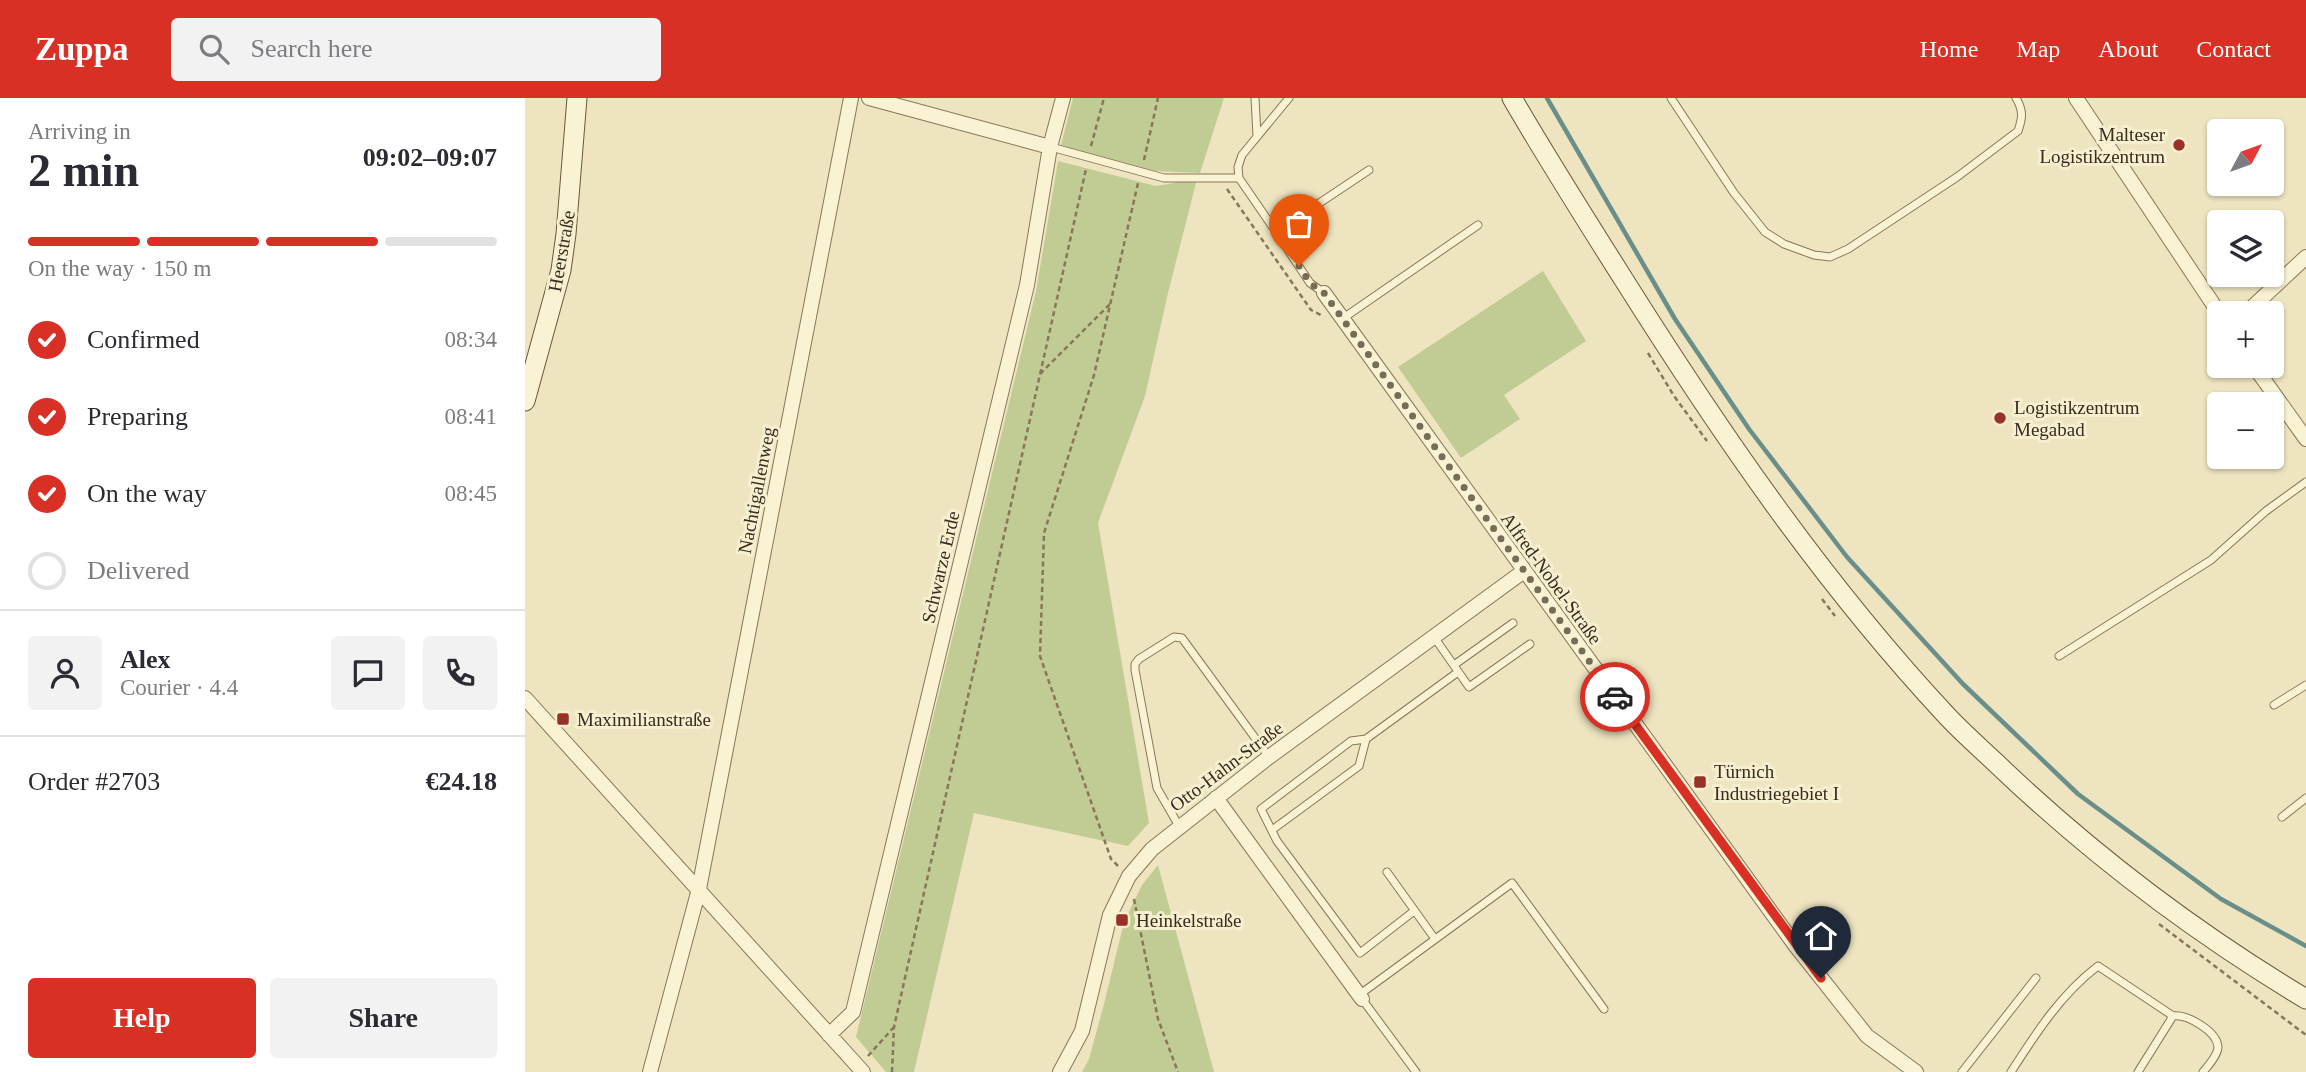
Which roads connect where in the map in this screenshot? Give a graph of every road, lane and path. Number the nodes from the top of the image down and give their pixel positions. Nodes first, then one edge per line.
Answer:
1 (577, 98) edge
2 (851, 98) edge
3 (869, 98) edge
4 (1063, 98) edge
5 (1104, 98) edge
6 (1158, 98) edge
7 (1255, 98) edge
8 (1289, 98) edge
9 (1512, 98) edge
10 (1671, 98) edge
11 (2016, 98) edge
12 (2076, 98) edge
13 (1257, 136) junction
14 (1050, 147) junction
15 (1088, 159) junction
16 (1369, 170) dead end
17 (1141, 172) junction
18 (1219, 178) junction
19 (1239, 178) junction
20 (1478, 225) dead end
21 (1276, 232) junction
22 (2306, 257) edge
23 (1324, 293) joint
24 (2212, 301) edge
25 (2259, 301) edge
26 (1110, 304) junction
27 (1346, 325) junction
28 (1040, 374) junction
29 (2263, 378) edge
30 (525, 401) edge
31 (2306, 439) edge
32 (2306, 482) edge
33 (1524, 571) junction
34 (1513, 623) dead end
35 (1434, 637) junction
36 (1530, 644) dead end
37 (2059, 656) dead end
38 (1456, 669) junction
39 (2306, 685) edge
40 (526, 700) edge
41 (2274, 705) dead end
42 (1366, 739) junction
43 (1269, 757) junction
44 (1216, 798) junction
45 (2306, 798) edge
46 (2282, 817) dead end
47 (1179, 826) junction
48 (1272, 830) junction
49 (1387, 872) dead end
50 (1129, 876) junction
51 (699, 889) junction
52 (1415, 911) junction
53 (1435, 939) junction
54 (2036, 978) dead end
55 (1361, 997) junction
56 (2306, 999) edge
57 (1604, 1009) dead end
58 (2173, 1016) junction
59 (894, 1027) junction
60 (829, 1035) junction
61 (858, 1070) edge
62 (650, 1072) edge
63 (892, 1072) edge
64 (1060, 1072) edge
65 (1178, 1072) edge
66 (1416, 1072) edge
67 (1916, 1072) edge
68 (1962, 1072) edge
69 (2011, 1072) edge
70 (2138, 1072) edge
71 (2203, 1072) edge

1 - 30 main road, Heerstraße
2 - 51 street, Nachtigallenweg
3 - 14 street
4 - 14 street, Schwarze Erde
5 - 15 path
6 - 17 path
7 - 13 lane
8 - 13 lane
9 - 56 main road
10 - 11 lane
12 - 24 street
13 - 19 lane
14 - 15 lane
14 - 60 street, Schwarze Erde
15 - 17 lane
15 - 28 path
16 - 21 lane
17 - 18 lane
17 - 26 path
18 - 19 lane
18 - 27 path
19 - 21 lane
20 - 27 lane
21 - 23 lane
22 - 25 street
23 - 27 street, Alfred-Nobel-Straße
26 - 28 path
26 - 50 path
27 - 33 street, Alfred-Nobel-Straße
28 - 59 path
29 - 31 street
32 - 37 lane
33 - 35 street, Otto-Hahn-Straße
33 - 67 street, Alfred-Nobel-Straße
34 - 38 lane
35 - 38 lane
35 - 43 street, Otto-Hahn-Straße
36 - 38 lane
38 - 42 lane
39 - 41 lane
40 - 51 street
42 - 48 lane
42 - 48 lane
43 - 44 street, Otto-Hahn-Straße
43 - 47 lane
44 - 47 street, Otto-Hahn-Straße
44 - 55 street
45 - 46 lane
47 - 50 street, Otto-Hahn-Straße
48 - 52 lane
49 - 52 lane
50 - 64 street, Otto-Hahn-Straße
50 - 65 path
51 - 60 street
51 - 62 street, Nachtigallenweg
52 - 53 lane
53 - 55 lane
53 - 57 lane
54 - 68 lane
55 - 66 lane
58 - 69 lane
58 - 70 lane
58 - 71 lane
59 - 61 path
59 - 63 path
60 - 61 street

